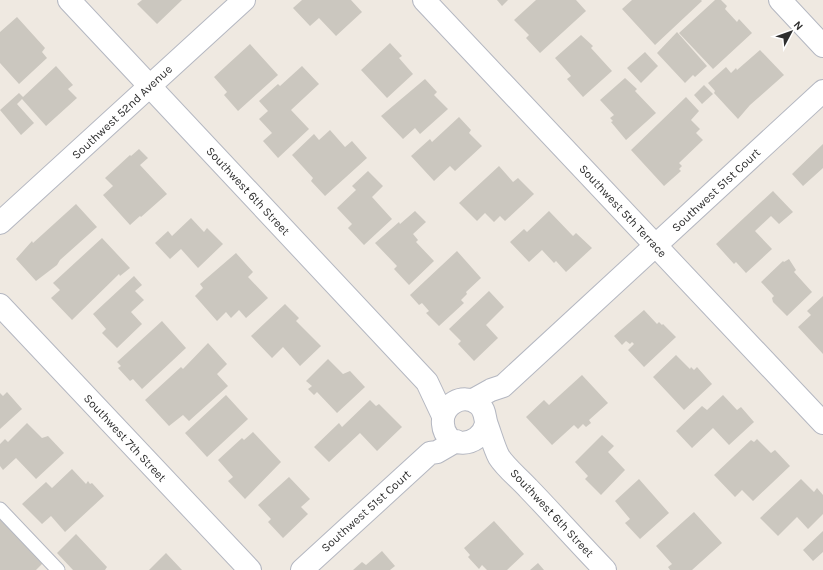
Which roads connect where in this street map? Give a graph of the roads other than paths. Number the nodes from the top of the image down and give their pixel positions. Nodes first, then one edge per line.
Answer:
1 (69, 0) edge
2 (244, 0) edge
3 (424, 0) edge
4 (780, 0) edge
5 (823, 46) edge
6 (150, 86) junction
7 (823, 91) edge
8 (0, 224) edge
9 (656, 247) junction
10 (0, 305) edge
11 (427, 382) junction
12 (476, 410) junction
13 (823, 423) edge
14 (453, 431) junction
15 (499, 456) junction
16 (0, 508) edge
17 (58, 570) edge
18 (250, 570) edge
19 (302, 570) edge
20 (605, 570) edge

1 - 6 street, Southwest 6th Street
2 - 6 street, Southwest 52nd Avenue
3 - 9 street, Southwest 5th Terrace
4 - 5 street
6 - 8 street, Southwest 52nd Avenue
6 - 11 street, Southwest 6th Street
7 - 9 street, Southwest 51st Court
9 - 12 street, Southwest 51st Court
9 - 13 street, Southwest 5th Terrace
10 - 18 street, Southwest 7th Street
11 - 12 street, Southwest 6th Street
11 - 14 street, Southwest 6th Street
12 - 14 street
12 - 14 street
12 - 15 street, Southwest 6th Street
14 - 15 street, Southwest 6th Street
14 - 19 street, Southwest 51st Court
15 - 20 street, Southwest 6th Street
16 - 17 lane

